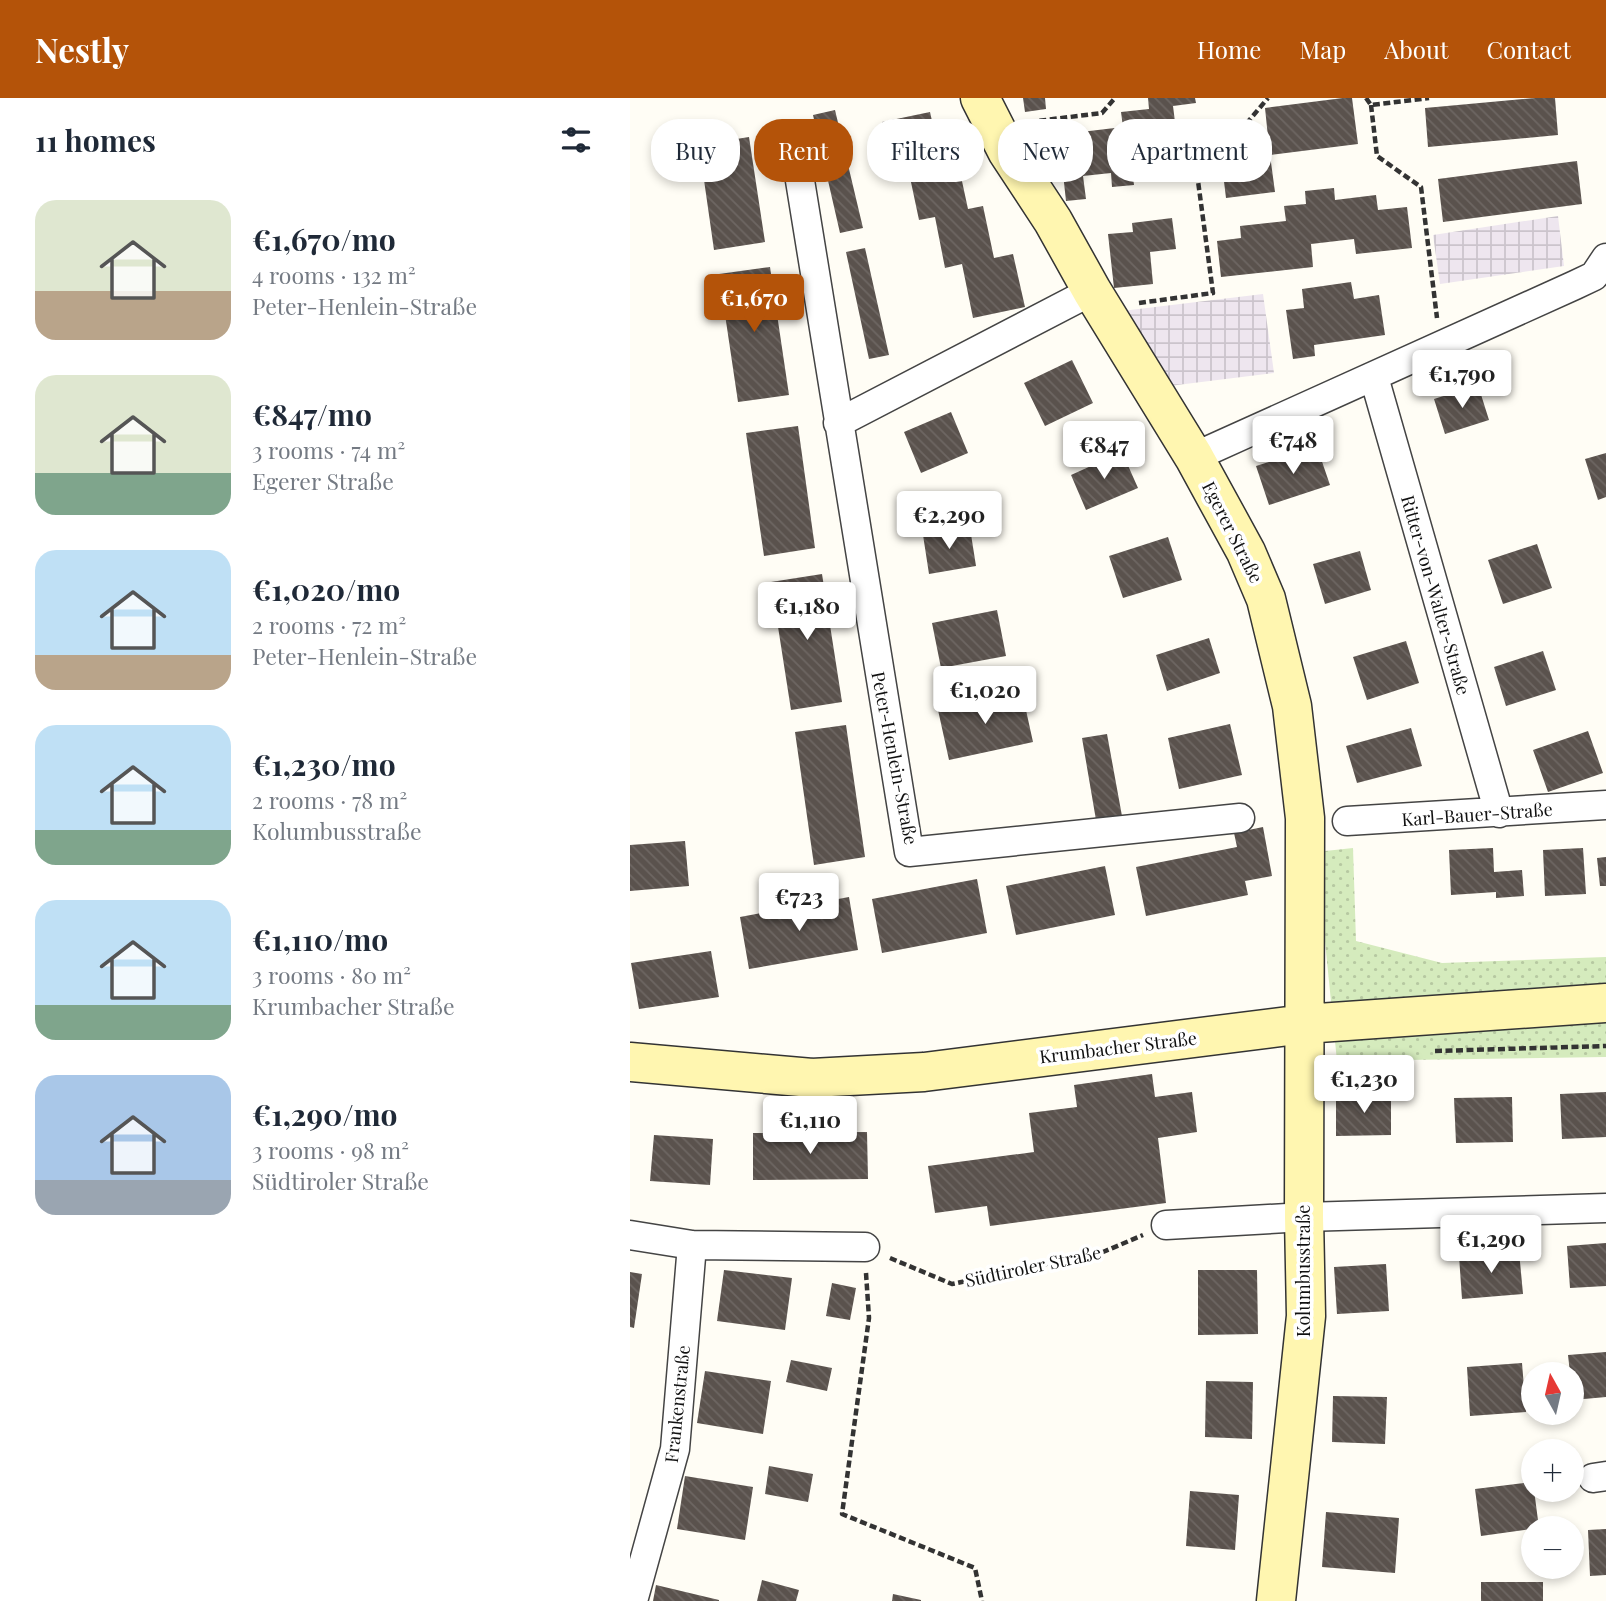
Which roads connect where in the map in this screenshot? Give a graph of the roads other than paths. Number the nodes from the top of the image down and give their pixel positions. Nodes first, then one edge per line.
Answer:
1 (987, 112) edge
2 (800, 182) edge
3 (1602, 273) edge
4 (1097, 299) junction
5 (1374, 377) junction
6 (838, 423) junction
7 (1194, 457) junction
8 (1606, 804) edge
9 (1499, 813) junction
10 (1240, 818) dead end
11 (1347, 821) dead end
12 (1606, 1003) edge
13 (1304, 1024) junction
14 (630, 1062) edge
15 (1606, 1208) edge
16 (1304, 1217) junction
17 (1166, 1225) road end
18 (630, 1235) edge
19 (692, 1245) junction
20 (864, 1247) road end
21 (633, 1601) edge
22 (1276, 1601) edge

1 - 4 street, Egerer Straße
2 - 6 street, Peter-Henlein-Straße
3 - 5 street
4 - 6 street
4 - 7 street, Egerer Straße
5 - 7 street
5 - 9 street, Ritter-von-Walter-Straße
6 - 10 street, Peter-Henlein-Straße
7 - 13 street, Egerer Straße
8 - 9 street, Karl-Bauer-Straße
9 - 11 street, Karl-Bauer-Straße
12 - 13 street, Krumbacher Straße
13 - 14 street, Krumbacher Straße
13 - 16 street, Kolumbusstraße
15 - 16 street
16 - 17 street
16 - 22 street, Kolumbusstraße
18 - 19 street
19 - 20 street
19 - 21 street, Frankenstraße

